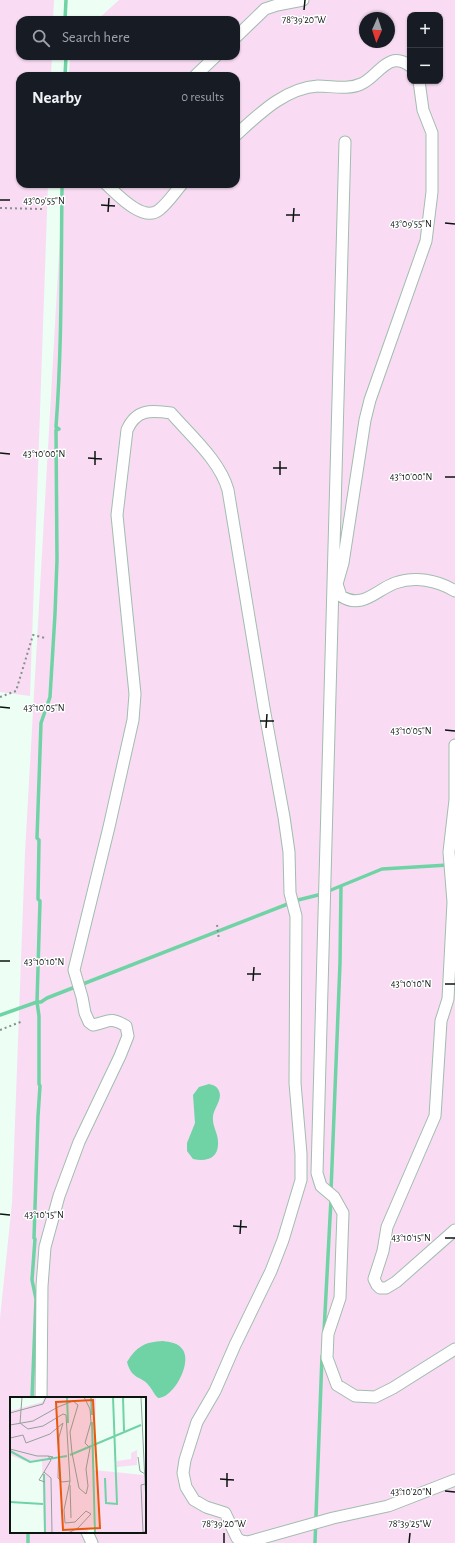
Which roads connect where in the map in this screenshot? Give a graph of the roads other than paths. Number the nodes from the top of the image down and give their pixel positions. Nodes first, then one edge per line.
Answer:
1 (303, 0) edge
2 (240, 33) edge
3 (212, 60) edge
4 (407, 64) edge
5 (199, 72) edge
6 (420, 84) edge
7 (240, 131) edge
8 (345, 142) dead end
9 (111, 188) edge
10 (178, 188) edge
11 (455, 591) edge
12 (455, 745) edge
13 (455, 1230) edge
14 (455, 1349) edge
15 (41, 1397) edge
16 (455, 1480) edge
17 (87, 1533) edge
18 (92, 1543) edge

1 - 2 lane
3 - 5 lane
4 - 7 lane
6 - 11 lane
8 - 14 lane
9 - 10 lane
12 - 13 lane
15 - 16 lane
17 - 18 lane

